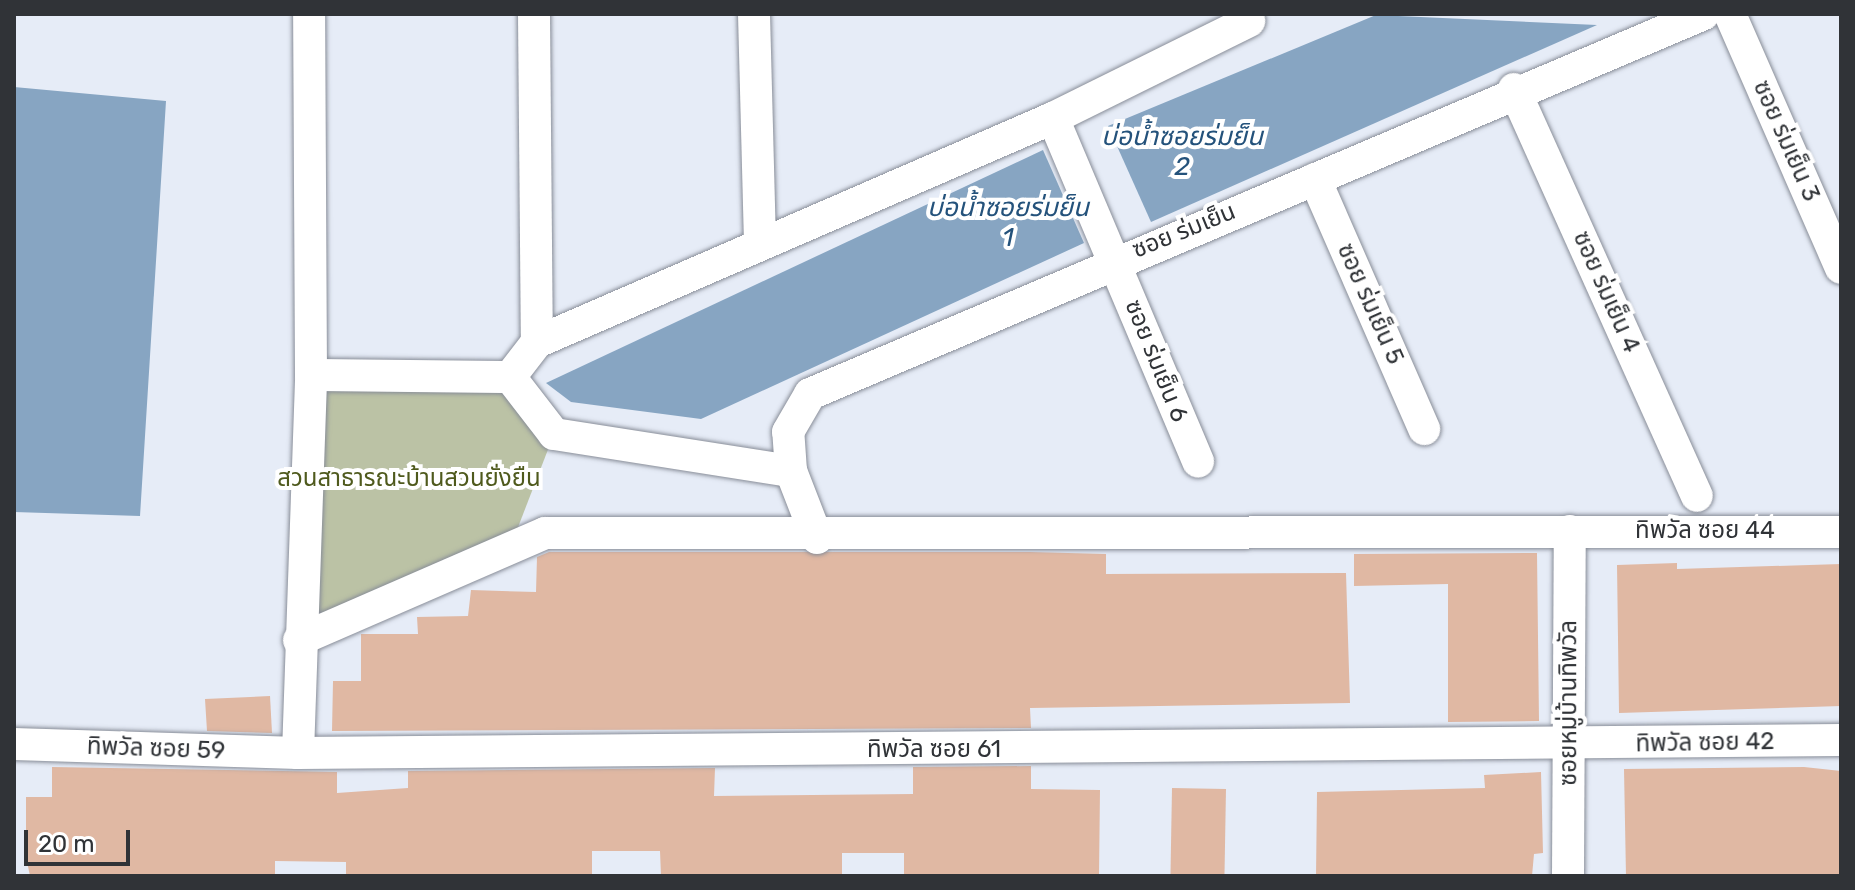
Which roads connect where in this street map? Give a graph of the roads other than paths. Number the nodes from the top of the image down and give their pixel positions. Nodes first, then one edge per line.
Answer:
1 (309, 14) edge
2 (534, 14) edge
3 (754, 14) edge
4 (1704, 14) edge
5 (1730, 14) edge
6 (1249, 21) dead end
7 (1514, 89) junction
8 (1053, 118) junction
9 (1315, 179) junction
10 (760, 242) junction
11 (1115, 260) junction
12 (1841, 268) edge
13 (537, 342) junction
14 (311, 375) junction
15 (510, 377) junction
16 (1424, 429) dead end
17 (1198, 462) dead end
18 (791, 471) junction
19 (1697, 496) dead end
20 (1570, 531) junction
21 (1841, 532) edge
22 (817, 538) junction
23 (299, 640) junction
24 (1841, 740) edge
25 (14, 744) edge
26 (1570, 746) junction
27 (298, 753) junction
28 (1568, 876) edge

1 - 14 street
2 - 13 street
3 - 10 street
4 - 7 street, ซอย ร่มเย็น
5 - 12 street, ซอย ร่มเย็น 3
6 - 8 street
7 - 9 street, ซอย ร่มเย็น
7 - 19 street, ซอย ร่มเย็น 4
8 - 10 street
8 - 11 street, ซอย ร่มเย็น 6
9 - 11 street, ซอย ร่มเย็น
9 - 16 street, ซอย ร่มเย็น 5
10 - 13 street
11 - 17 street, ซอย ร่มเย็น 6
11 - 18 street, ซอย ร่มเย็น
13 - 15 street
14 - 15 street
14 - 23 street
15 - 18 street
18 - 22 street, ซอย ร่มเย็น
20 - 21 street, ทิพวัล ซอย 44
20 - 22 street, ทิพวัล ซอย 44
20 - 26 street, ซอยหมู่บ้านทิพวัล
22 - 23 street, ทิพวัล ซอย 44
23 - 27 street
24 - 26 street, ทิพวัล ซอย 42
25 - 27 street, ทิพวัล ซอย 59
26 - 27 street, ทิพวัล ซอย 61
26 - 28 street, ซอยหมู่บ้านทิพวัล

